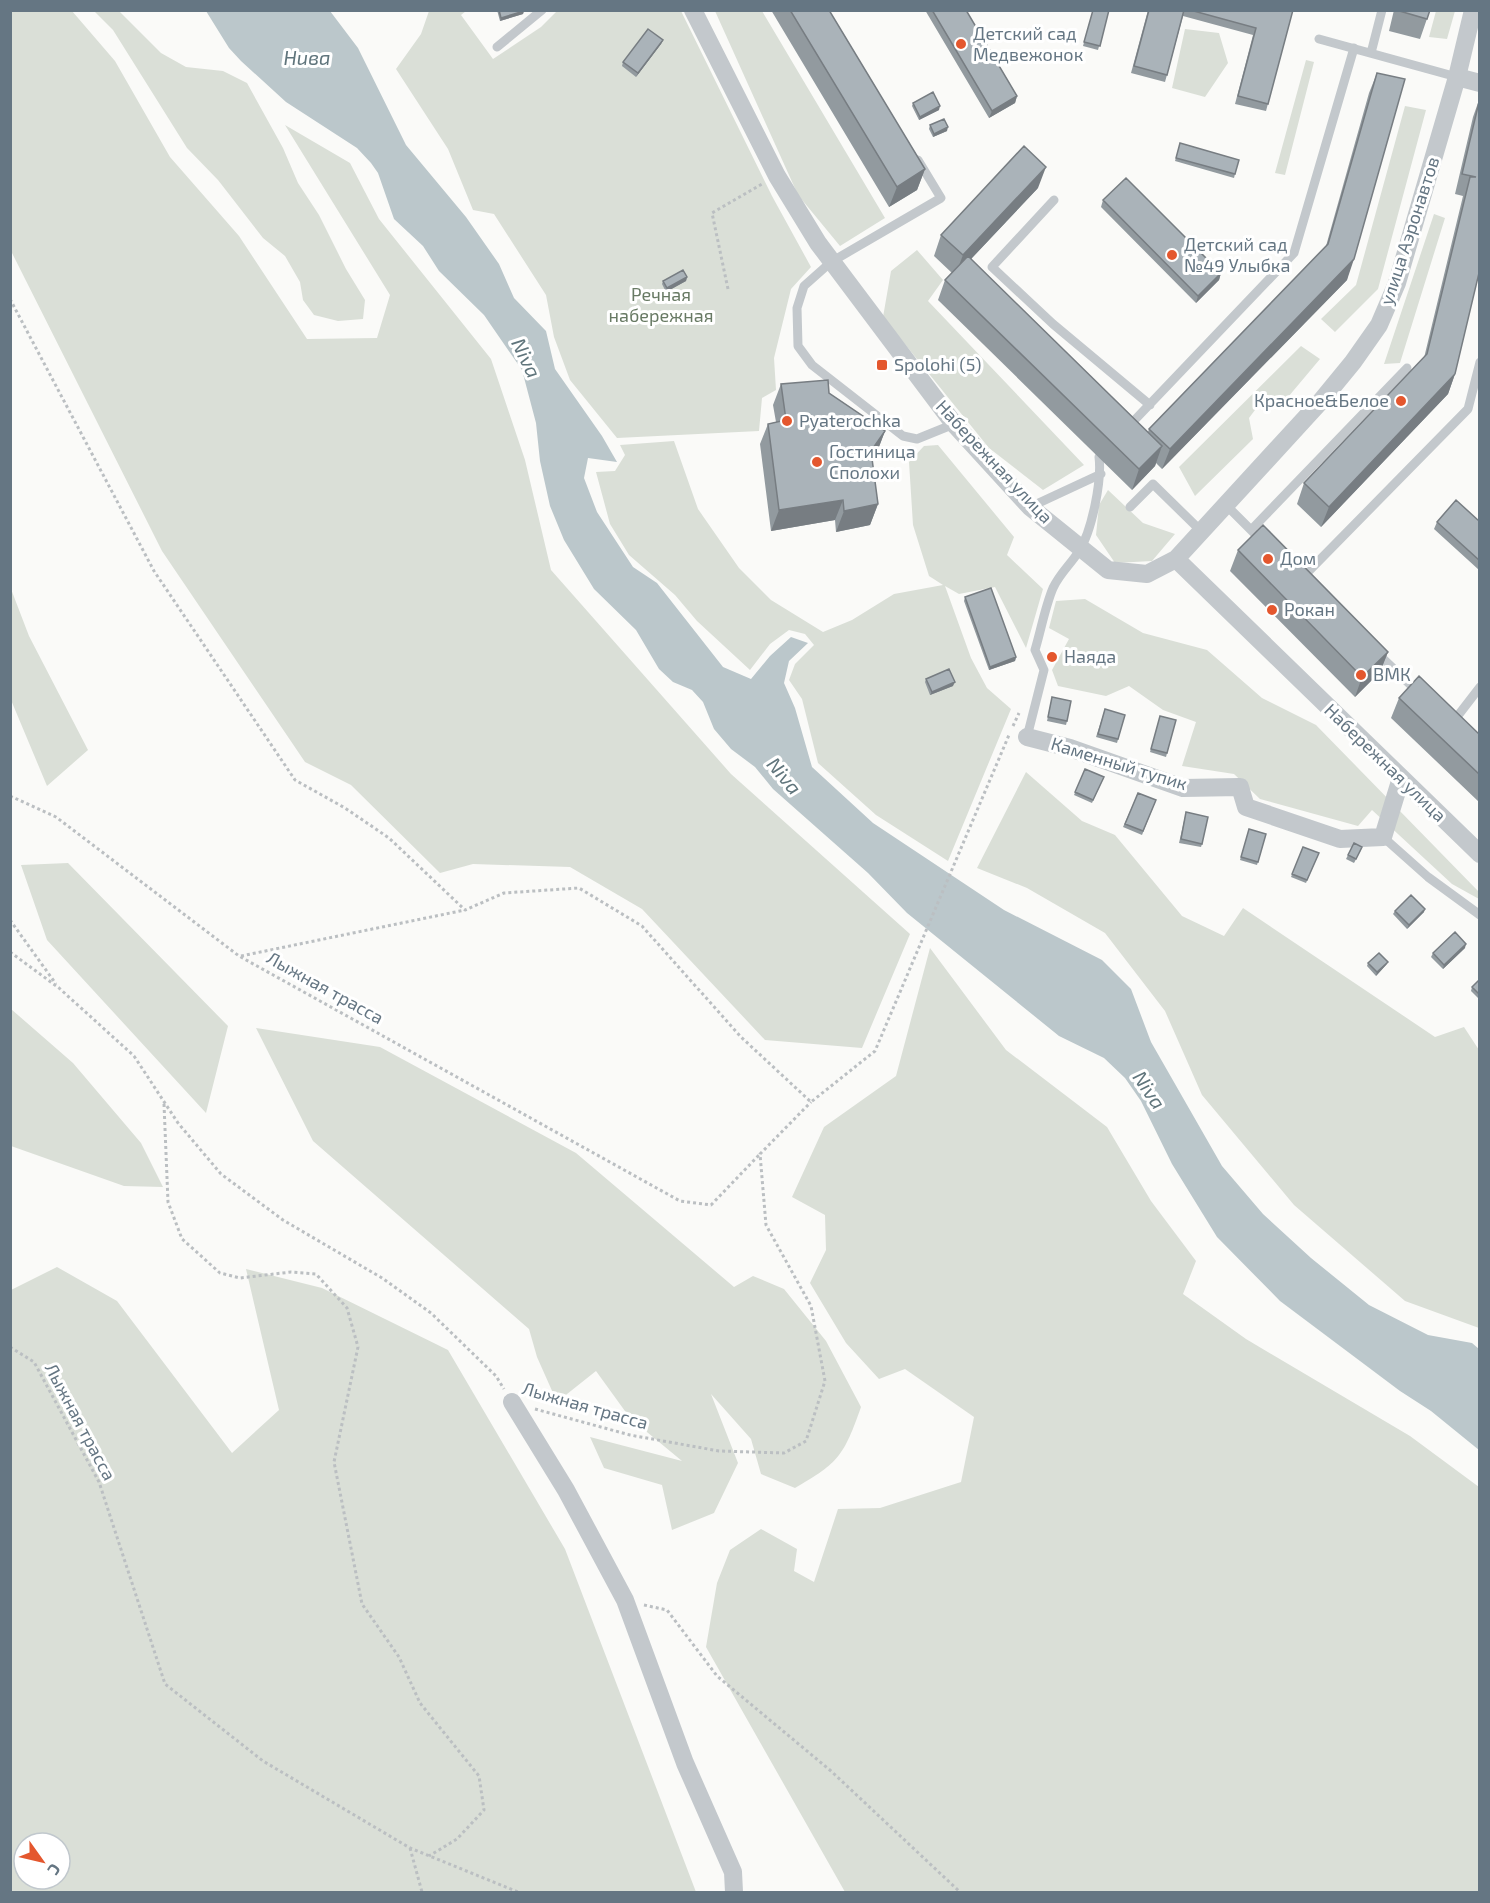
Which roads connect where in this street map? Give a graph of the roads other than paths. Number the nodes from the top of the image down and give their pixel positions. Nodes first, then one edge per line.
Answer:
1 (542, 10) edge
2 (693, 10) edge
3 (1382, 10) edge
4 (1473, 10) edge
5 (1320, 39) dead end
6 (497, 47) dead end
7 (1354, 48) junction
8 (1371, 53) junction
9 (1457, 76) junction
10 (1479, 82) edge
11 (912, 150) edge
12 (1054, 201) dead end
13 (831, 262) junction
14 (1479, 362) edge
15 (1407, 368) dead end
16 (1150, 405) junction
17 (954, 424) junction
18 (1122, 434) edge
19 (1099, 457) edge
20 (1101, 474) junction
21 (1224, 503) junction
22 (1030, 507) junction
23 (1130, 507) dead end
24 (1200, 530) junction
25 (1251, 530) junction
26 (1268, 547) edge
27 (1080, 550) junction
28 (1176, 559) junction
29 (1293, 571) edge
30 (1301, 579) junction
31 (1309, 587) edge
32 (1372, 648) edge
33 (1479, 687) edge
34 (1428, 701) edge
35 (1444, 716) edge
36 (1027, 737) joint
37 (1401, 778) junction
38 (1383, 837) junction
39 (1479, 854) edge
40 (1479, 915) edge
41 (512, 1402) road end
42 (734, 1893) edge

1 - 6 lane
2 - 13 street, Набережная улица
3 - 8 lane
4 - 9 street, улица Аэронавтов
5 - 7 lane
7 - 8 lane
7 - 16 lane
8 - 9 lane
9 - 10 street
9 - 21 street, улица Аэронавтов
11 - 13 lane
12 - 16 lane
13 - 17 street, Набережная улица
13 - 17 lane
14 - 30 lane
15 - 25 lane
16 - 18 lane
17 - 22 street, Набережная улица
19 - 20 lane
20 - 22 lane
20 - 27 lane
21 - 24 street, улица Аэронавтов
21 - 25 lane
22 - 27 street, Набережная улица
23 - 24 lane
24 - 28 street, улица Аэронавтов
25 - 26 lane
27 - 28 street, Набережная улица
27 - 36 lane
28 - 37 street, Набережная улица
29 - 30 lane
30 - 31 lane
32 - 34 lane
33 - 35 lane
36 - 38 street, Каменный тупик
37 - 38 street
37 - 39 street, Набережная улица
38 - 40 lane
41 - 42 street

